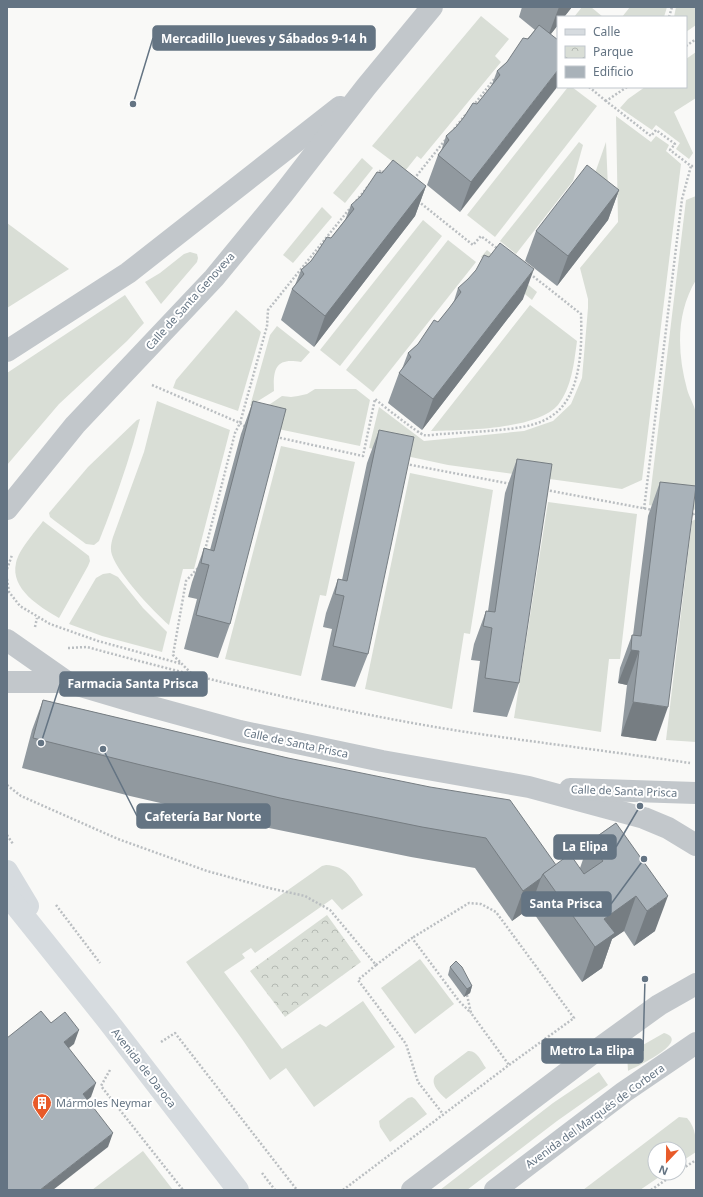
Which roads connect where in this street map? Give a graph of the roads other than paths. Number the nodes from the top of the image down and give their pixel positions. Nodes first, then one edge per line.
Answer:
1 (432, 7) edge
2 (366, 87) junction
3 (7, 351) edge
4 (7, 509) edge
5 (7, 640) edge
6 (7, 682) edge
7 (67, 682) junction
8 (529, 787) junction
9 (696, 793) edge
10 (696, 845) edge
11 (7, 871) edge
12 (7, 895) edge
13 (49, 946) junction
14 (696, 984) edge
15 (695, 1047) edge
16 (238, 1190) edge
17 (412, 1190) edge
18 (495, 1190) edge

1 - 2 street, Calle de Santa Genoveva
2 - 3 street, Calle de Santa Genoveva
2 - 4 street, Calle de Santa Genoveva
5 - 7 street, Calle de Santa Prisca
6 - 7 street, Calle de Santa Prisca
7 - 8 street, Calle de Santa Prisca
8 - 9 street, Calle de Santa Prisca
8 - 10 street, Calle de Santa Prisca
11 - 13 main road, Avenida de Daroca
12 - 13 main road, Avenida de Daroca
13 - 16 main road, Avenida de Daroca
14 - 17 street
15 - 18 street, Avenida del Marqués de Corbera

